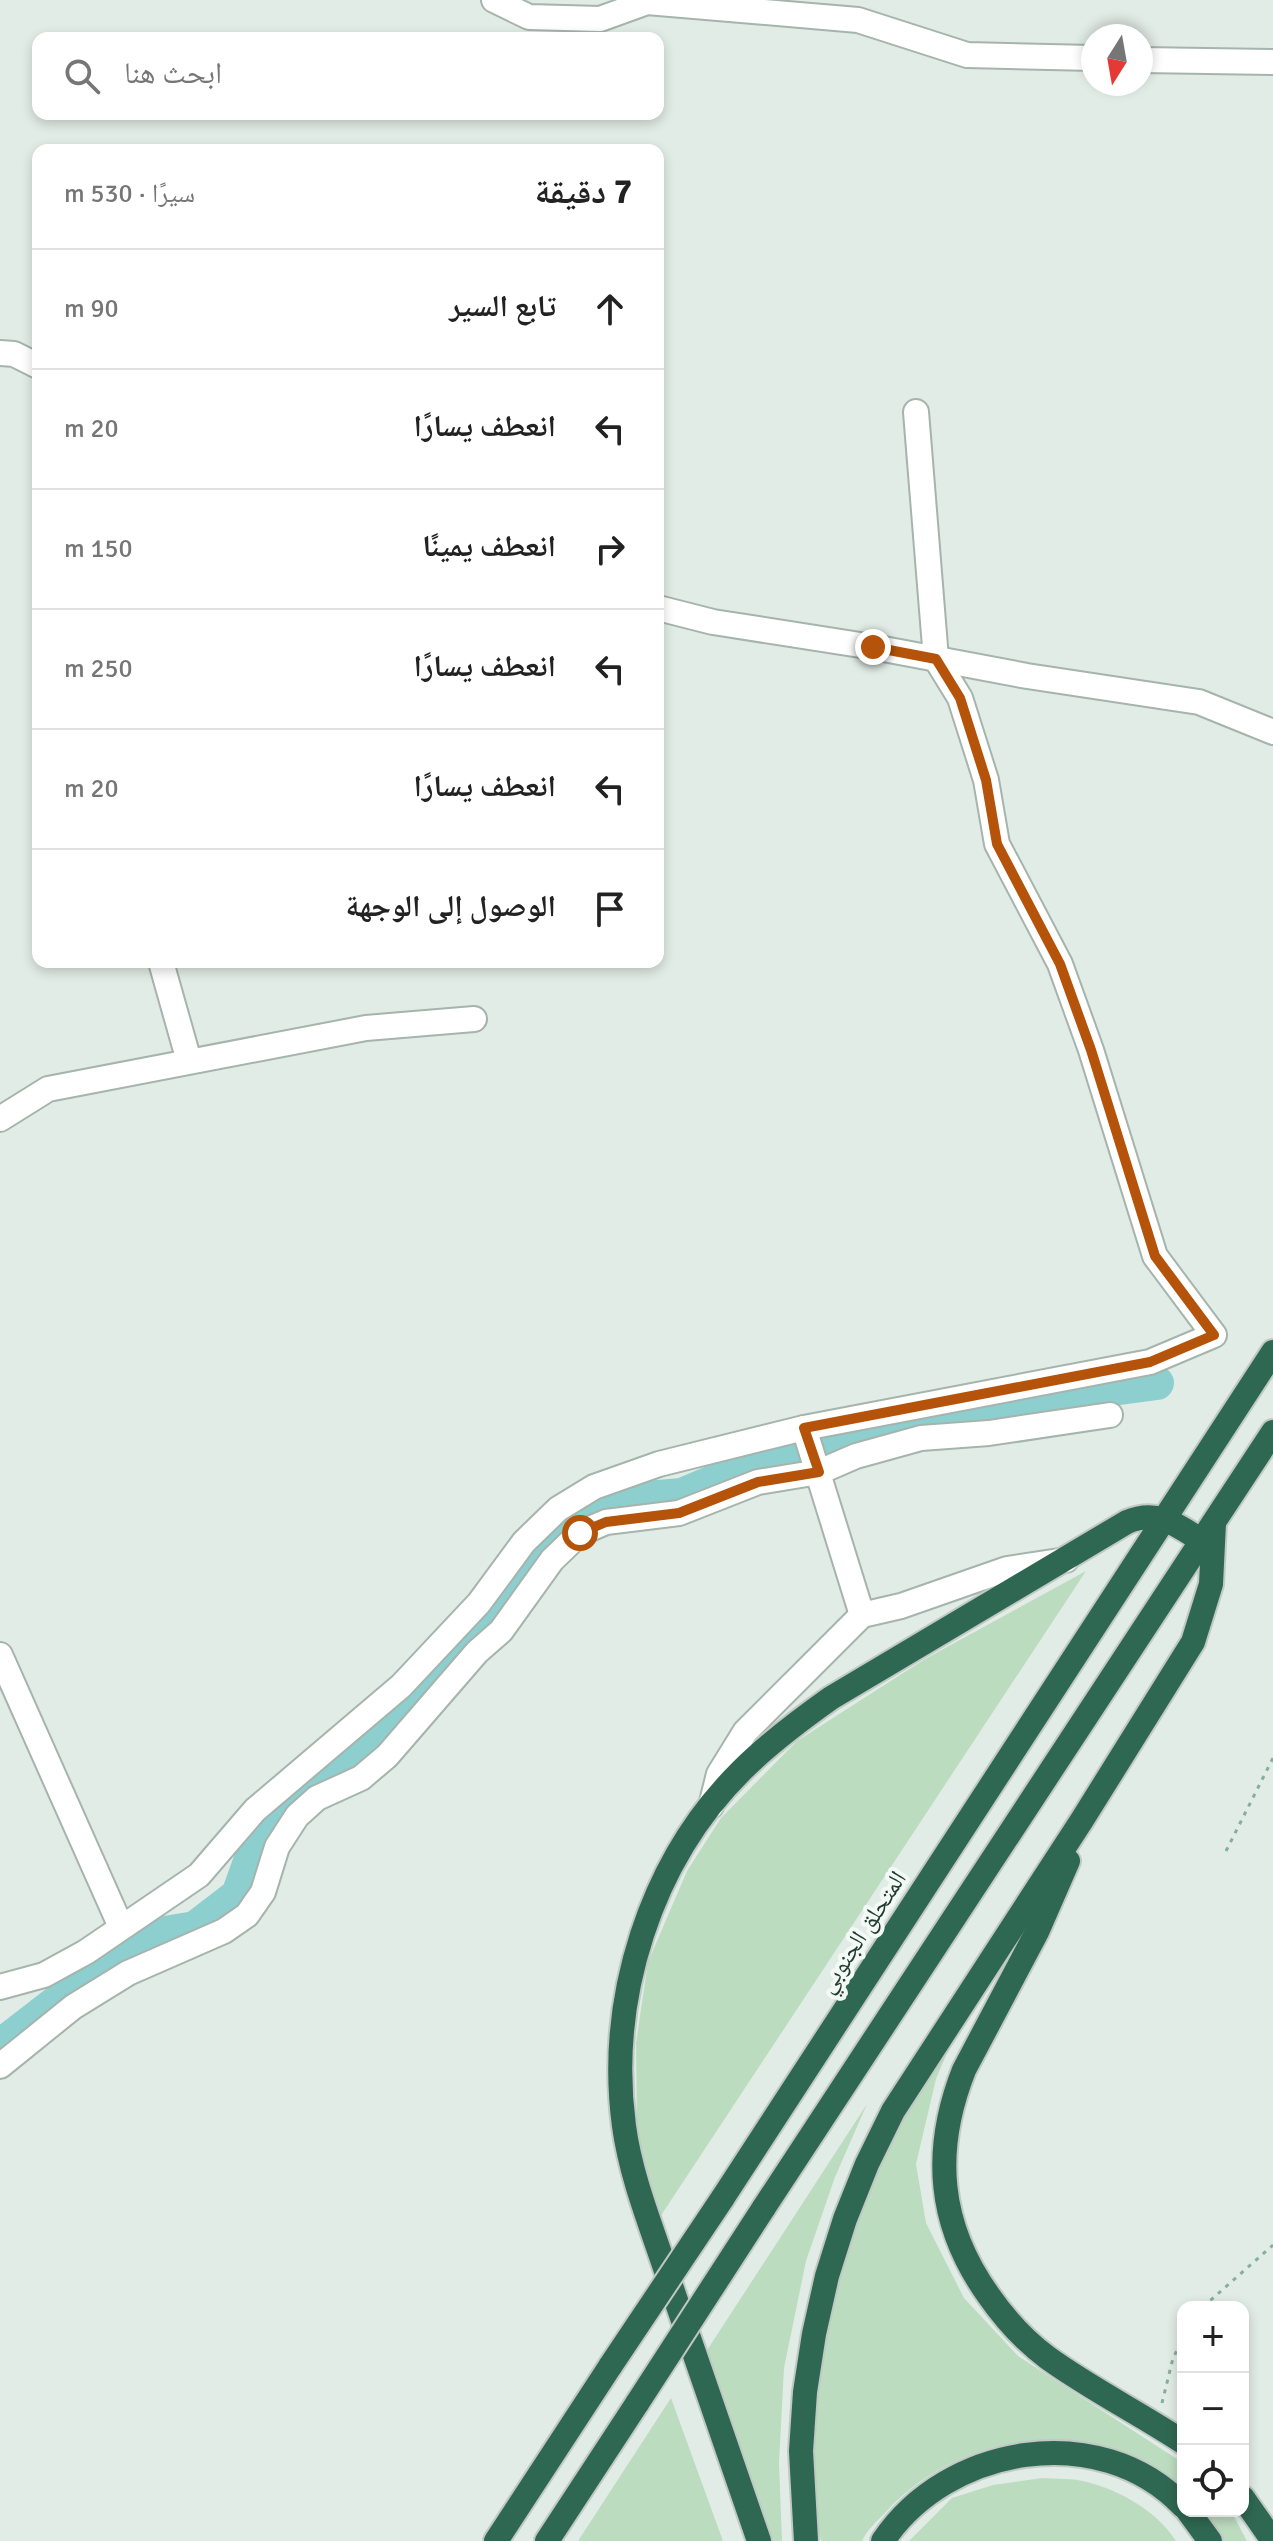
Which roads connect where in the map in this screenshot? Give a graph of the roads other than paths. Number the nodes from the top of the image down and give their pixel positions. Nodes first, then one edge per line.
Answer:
1 (494, 0) edge
2 (1081, 58) edge
3 (1153, 60) edge
4 (1273, 62) edge
5 (0, 353) edge
6 (32, 363) edge
7 (916, 412) dead end
8 (664, 610) edge
9 (936, 659) junction
10 (1273, 732) edge
11 (163, 968) edge
12 (474, 1019) dead end
13 (189, 1061) junction
14 (0, 1119) edge
15 (1273, 1352) edge
16 (1110, 1415) dead end
17 (804, 1428) junction
18 (1270, 1440) edge
19 (819, 1472) junction
20 (1165, 1518) junction
21 (1208, 1532) junction
22 (1066, 1560) junction
23 (862, 1615) junction
24 (0, 1655) edge
25 (711, 1806) junction
26 (1082, 1820) junction
27 (121, 1927) junction
28 (44, 1975) junction
29 (0, 1987) edge
30 (73, 2007) junction
31 (0, 2066) edge
32 (1177, 2438) edge
33 (1177, 2501) edge
34 (1249, 2507) edge
35 (1192, 2517) edge
36 (496, 2541) edge
37 (547, 2541) edge
38 (759, 2541) edge
39 (806, 2541) edge
40 (883, 2541) edge
41 (1210, 2541) edge
42 (1273, 2541) edge

1 - 2 street
3 - 4 street
5 - 6 street
7 - 9 street
8 - 9 street
9 - 10 street
9 - 17 street
11 - 13 street
12 - 13 street
13 - 14 street
15 - 20 highway, المتحلق الجنوبي
16 - 19 street
17 - 19 street
17 - 27 street
18 - 21 highway
19 - 23 street
19 - 30 street
20 - 21 highway
20 - 22 highway
20 - 36 highway, المتحلق الجنوبي, bridge
21 - 26 highway
21 - 37 highway, bridge
22 - 23 street
22 - 25 highway
23 - 25 street
24 - 27 street
25 - 38 highway
26 - 32 highway
26 - 39 highway
27 - 28 street
28 - 29 street
28 - 30 street
30 - 31 street
33 - 40 highway
34 - 42 highway
35 - 41 highway

